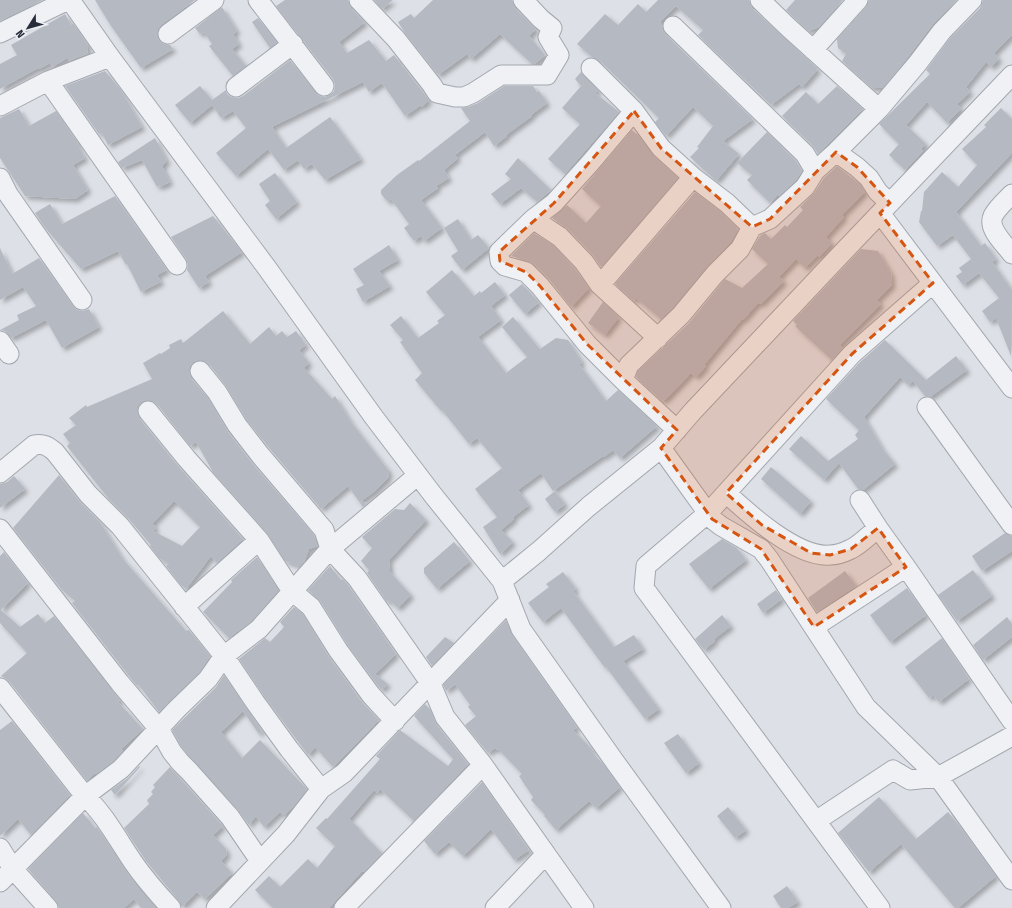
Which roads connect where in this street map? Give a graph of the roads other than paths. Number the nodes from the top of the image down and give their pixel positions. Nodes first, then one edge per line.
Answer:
1 (69, 0) edge
2 (214, 0) edge
3 (258, 0) edge
4 (360, 0) edge
5 (523, 0) edge
6 (760, 0) edge
7 (858, 0) edge
8 (972, 0) edge
9 (673, 26) dead end
10 (0, 33) edge
11 (168, 34) dead end
12 (292, 44) junction
13 (814, 50) junction
14 (110, 57) junction
15 (591, 68) dead end
16 (1012, 75) edge
17 (48, 81) junction
18 (324, 86) dead end
19 (236, 87) dead end
20 (0, 106) edge
21 (879, 109) junction
22 (634, 111) junction
23 (836, 152) junction
24 (814, 171) junction
25 (0, 178) edge
26 (693, 178) junction
27 (1012, 194) edge
28 (885, 208) junction
29 (533, 219) junction
30 (752, 227) junction
31 (1012, 254) edge
32 (177, 265) dead end
33 (933, 283) junction
34 (600, 285) junction
35 (82, 300) dead end
36 (658, 338) junction
37 (200, 371) dead end
38 (1009, 378) edge
39 (623, 380) junction
40 (927, 406) dead end
41 (148, 411) dead end
42 (677, 430) junction
43 (661, 448) junction
44 (0, 473) edge
45 (418, 475) junction
46 (726, 493) junction
47 (860, 500) dead end
48 (708, 513) junction
49 (1012, 525) edge
50 (878, 528) junction
51 (0, 529) edge
52 (259, 540) junction
53 (330, 549) junction
54 (906, 567) junction
55 (502, 581) junction
56 (292, 591) junction
57 (510, 600) junction
58 (184, 607) junction
59 (814, 627) junction
60 (224, 656) junction
61 (431, 684) junction
62 (0, 688) edge
63 (1012, 720) edge
64 (395, 721) junction
65 (159, 730) junction
66 (1012, 736) edge
67 (483, 765) junction
68 (938, 777) junction
69 (321, 789) junction
70 (85, 796) junction
71 (816, 821) junction
72 (0, 848) edge
73 (546, 854) junction
74 (260, 861) junction
75 (13, 868) junction
76 (1012, 880) edge
77 (0, 882) edge
78 (48, 908) edge
79 (171, 908) edge
80 (216, 908) edge
81 (344, 908) edge
82 (495, 908) edge
83 (584, 908) edge
84 (721, 908) edge
85 (880, 908) edge

1 - 10 street
1 - 14 street
2 - 11 street
3 - 12 street
4 - 5 street
6 - 13 street
7 - 13 street
8 - 21 street
9 - 24 street
12 - 18 street
12 - 19 street
13 - 21 street
14 - 17 street
14 - 45 street
15 - 22 street
16 - 28 street
17 - 20 street
17 - 32 street
21 - 23 street
22 - 26 street
22 - 29 street
23 - 24 street
23 - 28 street
24 - 30 street
25 - 35 street
26 - 30 street
26 - 34 street
27 - 31 street
28 - 33 street
28 - 42 street
29 - 34 street
29 - 39 street
30 - 36 street
33 - 38 street
33 - 46 street
34 - 36 street
36 - 39 street
37 - 53 street
39 - 42 street
40 - 49 street
41 - 52 street
42 - 43 street
43 - 48 street
43 - 55 street
44 - 58 street
45 - 53 street
45 - 55 street
46 - 48 street
46 - 50 street
47 - 50 street
48 - 59 street
48 - 71 street
50 - 54 street
51 - 65 street
52 - 56 street
52 - 58 street
53 - 56 street
53 - 61 street
54 - 59 street
54 - 63 street
55 - 57 street
56 - 60 street
56 - 64 street
57 - 61 street
57 - 84 street
58 - 60 street
59 - 68 street
60 - 65 street
60 - 69 street
61 - 64 street
61 - 67 street
62 - 70 street
64 - 69 street
65 - 70 street
65 - 74 street
66 - 68 street
67 - 73 street
67 - 81 street
68 - 71 street
68 - 76 street
69 - 74 street
70 - 75 street
70 - 79 street
71 - 85 street
72 - 75 street
73 - 82 street
73 - 83 street
74 - 80 street
75 - 77 street
75 - 78 street

